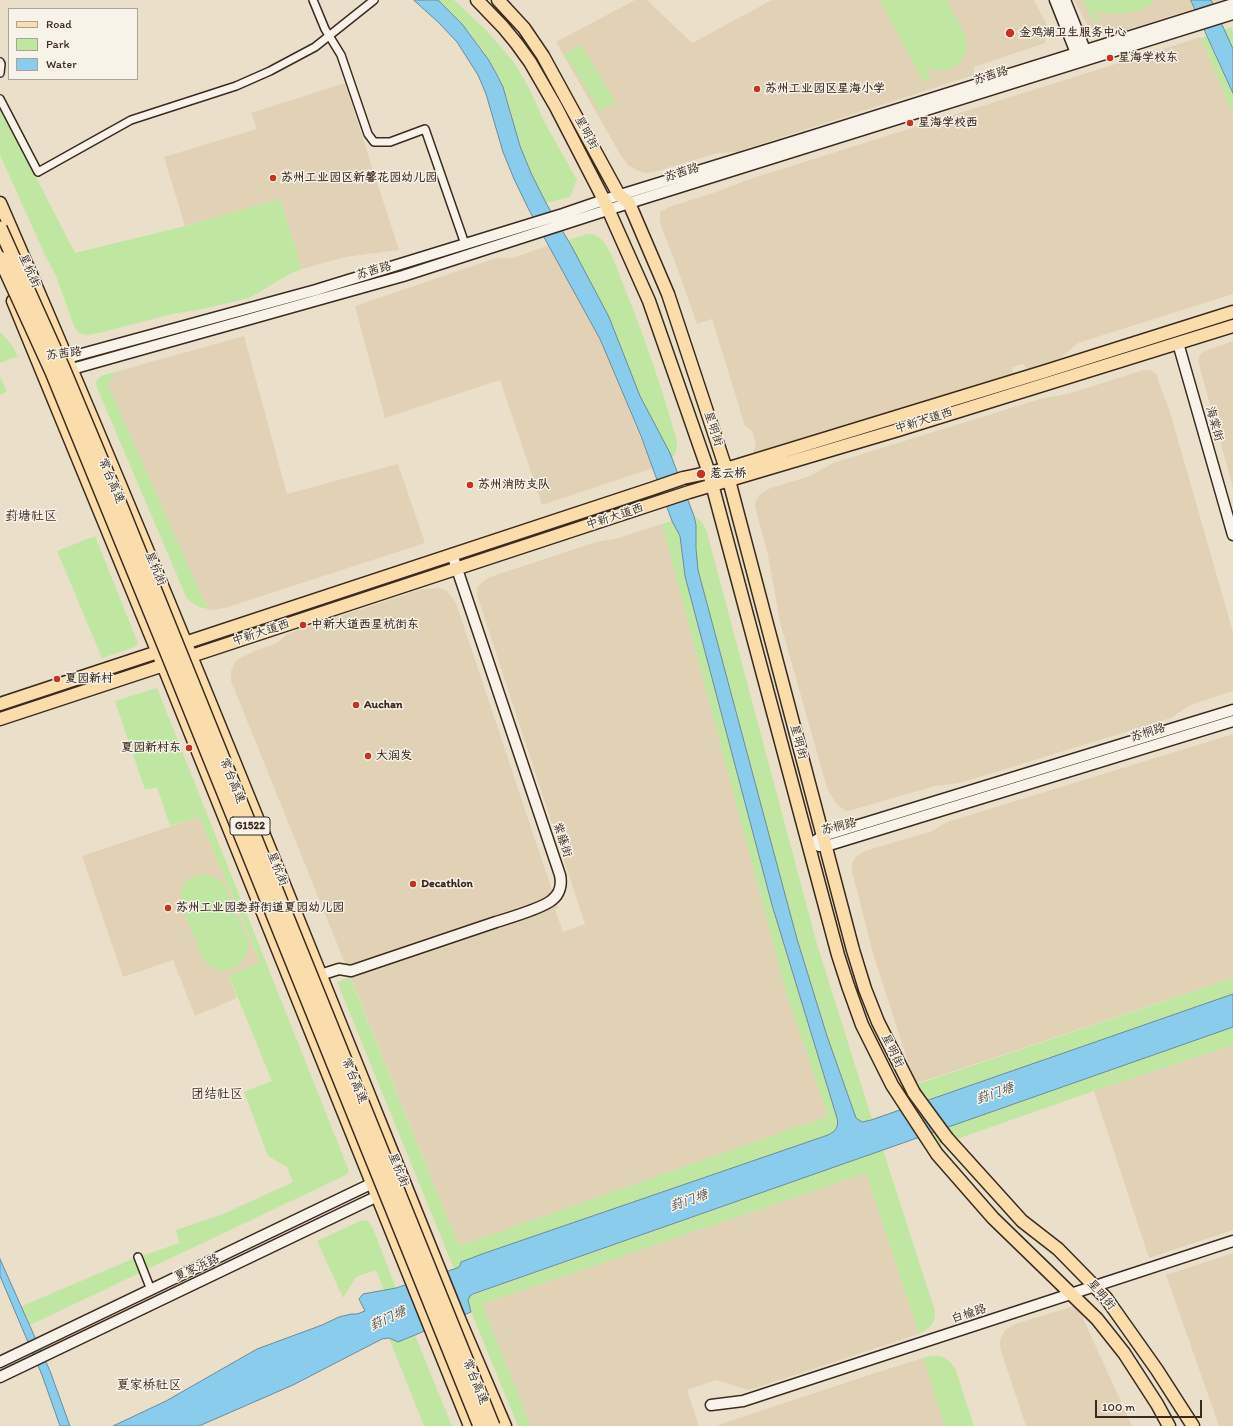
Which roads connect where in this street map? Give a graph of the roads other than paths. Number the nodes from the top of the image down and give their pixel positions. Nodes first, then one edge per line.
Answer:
1 (313, 0) edge
2 (374, 0) edge
3 (477, 0) edge
4 (498, 0) edge
5 (1056, 0) edge
6 (1065, 0) edge
7 (1230, 10) edge
8 (1191, 22) junction
9 (329, 36) junction
10 (1080, 51) junction
11 (1084, 61) junction
12 (0, 62) edge
13 (0, 73) edge
14 (0, 98) edge
15 (619, 195) junction
16 (0, 203) edge
17 (629, 203) junction
18 (607, 205) junction
19 (566, 219) junction
20 (0, 228) edge
21 (465, 244) junction
22 (0, 258) edge
23 (0, 270) edge
24 (1233, 312) edge
25 (1233, 326) edge
26 (1178, 343) junction
27 (70, 363) junction
28 (42, 371) junction
29 (709, 473) junction
30 (727, 475) junction
31 (712, 485) junction
32 (107, 529) junction
33 (1233, 535) edge
34 (452, 554) junction
35 (457, 569) junction
36 (186, 642) junction
37 (171, 647) junction
38 (158, 652) junction
39 (191, 656) junction
40 (176, 661) junction
41 (163, 665) junction
42 (0, 704) edge
43 (1233, 710) edge
44 (0, 719) edge
45 (1233, 720) edge
46 (234, 763) junction
47 (824, 841) junction
48 (809, 845) junction
49 (320, 975) junction
50 (398, 1170) junction
51 (372, 1183) junction
52 (404, 1183) junction
53 (378, 1196) junction
54 (1233, 1241) edge
55 (222, 1255) junction
56 (138, 1257) dead end
57 (229, 1268) junction
58 (1095, 1287) junction
59 (150, 1290) junction
60 (1072, 1294) junction
61 (0, 1362) edge
62 (0, 1376) edge
63 (711, 1405) dead end
64 (470, 1426) edge
65 (480, 1426) edge
66 (494, 1426) edge
67 (505, 1426) edge
68 (1169, 1426) edge
69 (1193, 1426) edge

1 - 9 street
2 - 9 street
3 - 18 main road, 星明街
4 - 15 main road, 星明街
5 - 10 main road
6 - 10 main road
7 - 8 main road, 苏茜路
8 - 10 main road, 苏茜路
8 - 11 main road, 苏茜路
9 - 14 street
9 - 21 street
10 - 11 main road
10 - 15 main road, 苏茜路
11 - 17 main road, 苏茜路
12 - 13 street
15 - 17 main road, 星明街
15 - 18 main road, 苏茜路
16 - 27 main road, 星杭街
17 - 18 main road, 苏茜路
17 - 30 main road, 星明街
18 - 19 main road, 苏茜路
18 - 29 main road, 星明街
19 - 21 main road, 苏茜路
19 - 27 main road, 苏茜路
20 - 66 highway, 常台高速 / G1522, bridge
21 - 27 main road, 苏茜路
22 - 65 highway, 常台高速 / G1522, bridge
23 - 28 main road
24 - 30 main road, 中新大道西
25 - 26 main road, 中新大道西
26 - 30 main road, 中新大道西
26 - 33 main road, 海棠街
27 - 28 main road, 苏茜路
27 - 36 main road, 星杭街
28 - 32 main road
29 - 30 main road, 中新大道西
29 - 31 main road, 星明街
29 - 34 main road, 中新大道西
30 - 31 main road, 中新大道西
30 - 47 main road, 星明街
31 - 35 main road, 中新大道西
31 - 48 main road, 星明街
32 - 37 main road
32 - 38 main road
34 - 35 main road, 紫藤街
34 - 36 main road, 中新大道西
35 - 39 main road, 中新大道西
35 - 49 main road, 紫藤街
36 - 37 main road, 中新大道西
36 - 39 main road, 星杭街
37 - 38 main road, 中新大道西
37 - 39 main road
38 - 40 main road
38 - 41 main road
38 - 42 main road, 中新大道西
39 - 40 main road, 中新大道西
39 - 46 main road, 星杭街
40 - 41 main road, 中新大道西
40 - 46 main road
41 - 44 main road, 中新大道西
41 - 51 main road
43 - 47 main road, 苏桐路
45 - 47 main road, 苏桐路
46 - 49 main road, 星杭街
47 - 48 main road, 苏桐路
47 - 58 main road, 星明街, bridge
48 - 60 main road, 星明街
49 - 50 main road, 星杭街
50 - 51 main road, 夏家浜路
50 - 52 main road, 星杭街
51 - 53 main road
51 - 55 main road, 夏家浜路
52 - 53 main road, 夏家浜路
52 - 67 main road, 星杭街
53 - 57 main road, 夏家浜路
53 - 64 main road
54 - 58 main road, 白榆路
55 - 57 main road
55 - 59 main road, 夏家浜路
56 - 59 street
57 - 62 main road, 夏家浜路
58 - 60 main road, 白榆路
58 - 69 main road, 星明街
59 - 61 main road, 夏家浜路
60 - 63 main road, 白榆路
60 - 68 main road, 星明街

